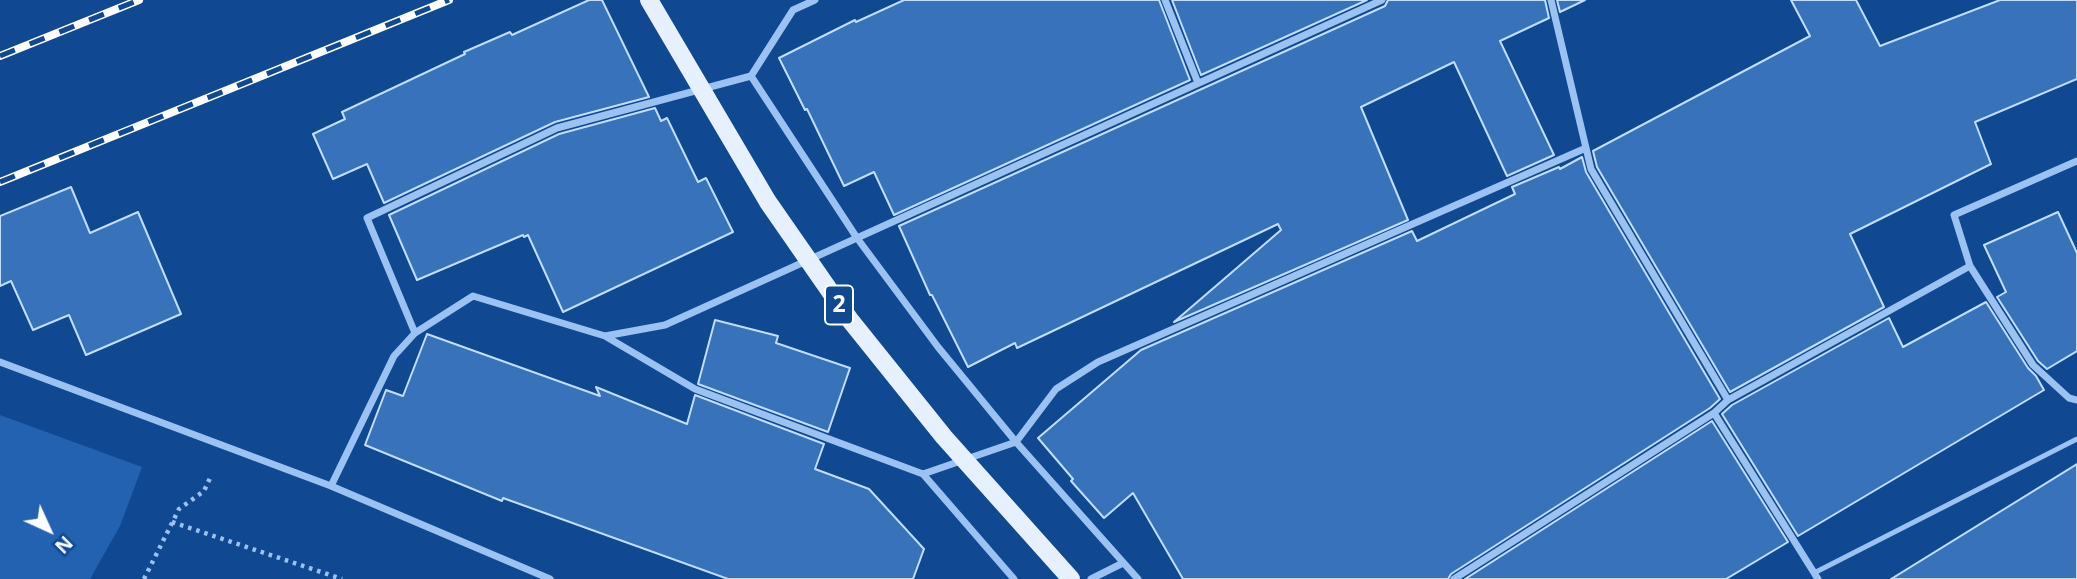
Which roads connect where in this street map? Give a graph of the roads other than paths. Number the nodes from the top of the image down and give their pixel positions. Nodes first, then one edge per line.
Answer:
1 (649, 0) edge
2 (815, 0) edge
3 (1165, 0) edge
4 (1382, 0) edge
5 (1551, 0) edge
6 (751, 76) junction
7 (1198, 83) junction
8 (1586, 148) junction
9 (2077, 161) edge
10 (857, 238) junction
11 (1970, 266) junction
12 (415, 333) junction
13 (605, 335) junction
14 (0, 362) edge
15 (2077, 400) edge
16 (1728, 401) junction
17 (1714, 413) junction
18 (2077, 439) edge
19 (1016, 442) junction
20 (923, 474) junction
21 (331, 486) junction
22 (1123, 563) junction
23 (1816, 576) edge
24 (550, 579) edge
25 (1014, 579) edge
26 (1071, 579) edge
27 (1091, 579) edge
28 (1138, 579) edge
29 (1454, 579) edge

1 - 26 main road, 2, bridge
2 - 6 street
3 - 7 street
4 - 7 street
5 - 8 street
6 - 10 street
6 - 12 street
7 - 10 street
8 - 16 street
8 - 19 street
9 - 11 street
10 - 13 street
10 - 19 street
11 - 15 street
11 - 16 street
12 - 13 street
12 - 21 street
13 - 20 street
14 - 21 street
16 - 17 street
17 - 23 street
17 - 29 street
18 - 23 lane
19 - 20 street
19 - 22 street
20 - 25 street
21 - 24 street
22 - 27 street
22 - 28 street

